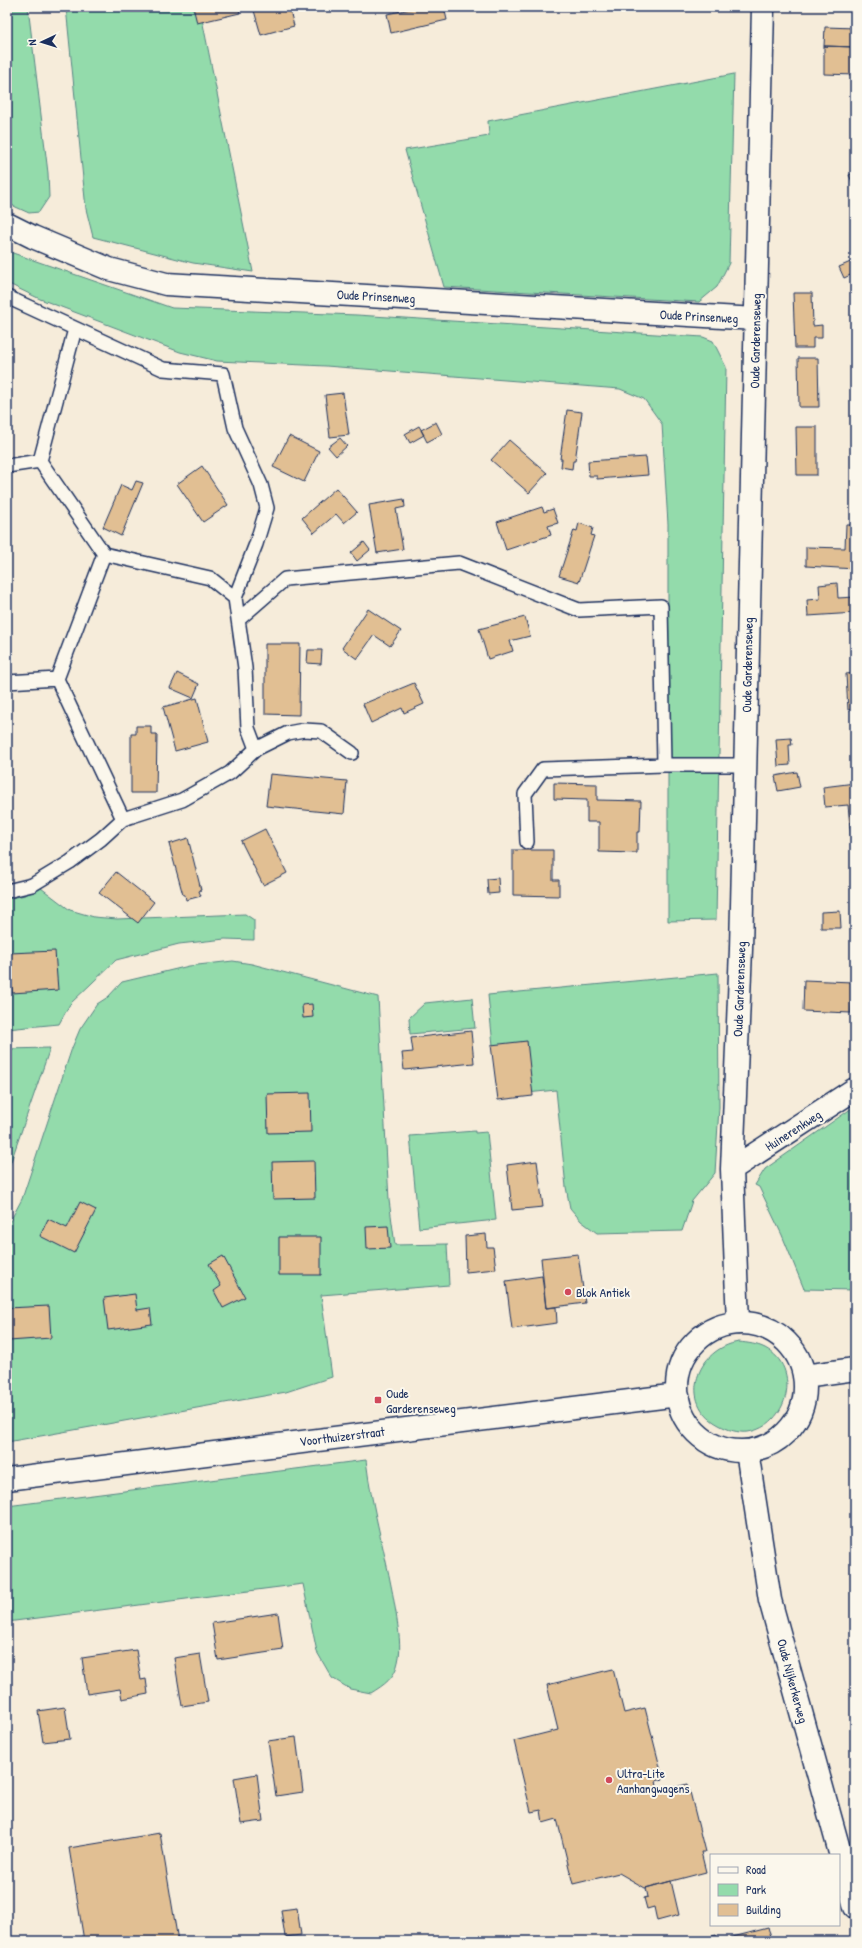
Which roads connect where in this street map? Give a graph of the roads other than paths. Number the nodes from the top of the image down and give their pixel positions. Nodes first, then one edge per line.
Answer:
1 (763, 7) edge
2 (7, 224) edge
3 (7, 297) edge
4 (756, 319) junction
5 (74, 329) junction
6 (40, 461) junction
7 (7, 466) edge
8 (104, 554) junction
9 (235, 598) junction
10 (238, 620) junction
11 (58, 679) junction
12 (7, 682) edge
13 (256, 749) junction
14 (352, 753) dead end
15 (664, 765) junction
16 (744, 765) junction
17 (123, 819) junction
18 (527, 842) dead end
19 (7, 891) edge
20 (855, 1089) edge
21 (732, 1169) junction
22 (738, 1323) junction
23 (855, 1369) edge
24 (804, 1376) junction
25 (678, 1395) junction
26 (747, 1451) junction
27 (7, 1479) edge
28 (855, 1907) edge

1 - 4 street, Oude Garderenseweg
2 - 4 street, Oude Prinsenweg
3 - 5 lane
4 - 16 street, Oude Garderenseweg
5 - 6 lane
5 - 9 lane
6 - 7 lane
6 - 8 lane
8 - 9 lane
8 - 11 lane
9 - 10 lane
10 - 13 lane
10 - 15 lane
11 - 12 lane
11 - 17 lane
13 - 14 lane
13 - 17 lane
15 - 16 lane
15 - 18 lane
16 - 21 street, Oude Garderenseweg
17 - 19 lane
20 - 21 street, Huinerenkweg
21 - 22 street, Oude Garderenseweg
22 - 24 street
22 - 25 street
23 - 24 street
24 - 26 street
25 - 26 street
25 - 27 street, Voorthuizerstraat
26 - 28 street, Oude Nijkerkerweg

